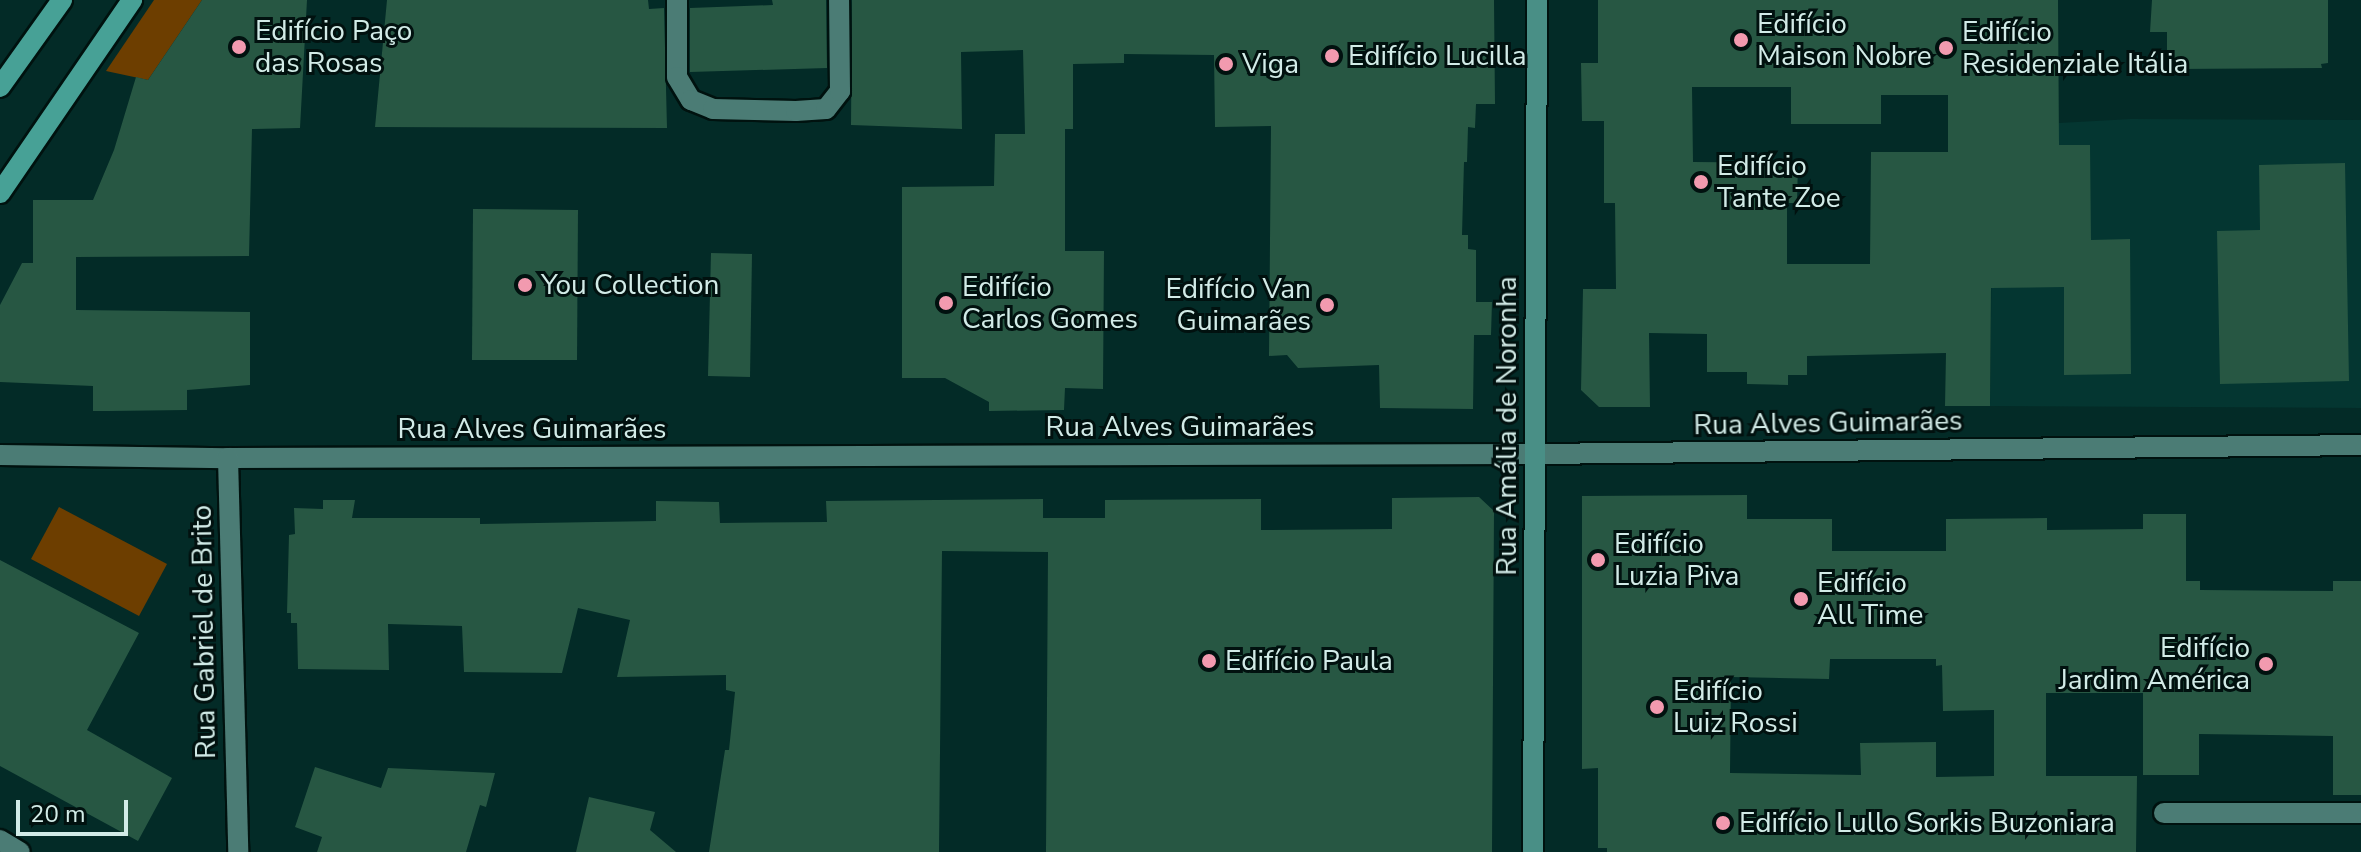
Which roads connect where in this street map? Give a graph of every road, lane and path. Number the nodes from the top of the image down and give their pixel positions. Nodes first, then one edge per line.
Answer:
1 (62, 0) edge
2 (132, 0) edge
3 (677, 0) edge
4 (839, 0) edge
5 (1537, 0) edge
6 (0, 87) edge
7 (0, 193) edge
8 (2361, 445) edge
9 (1535, 454) junction
10 (0, 455) edge
11 (228, 458) junction
12 (2164, 813) dead end
13 (2361, 813) edge
14 (0, 840) edge
15 (20, 852) edge
16 (238, 852) edge
17 (1533, 852) edge

1 - 6 main road
2 - 7 main road
3 - 4 street
5 - 9 street, Rua Amália de Noronha
8 - 9 street, Rua Alves Guimarães
9 - 11 street, Rua Alves Guimarães
9 - 17 street, Rua Amália de Noronha
10 - 11 street, Rua Alves Guimarães
11 - 16 street, Rua Gabriel de Brito
12 - 13 street
14 - 15 street

